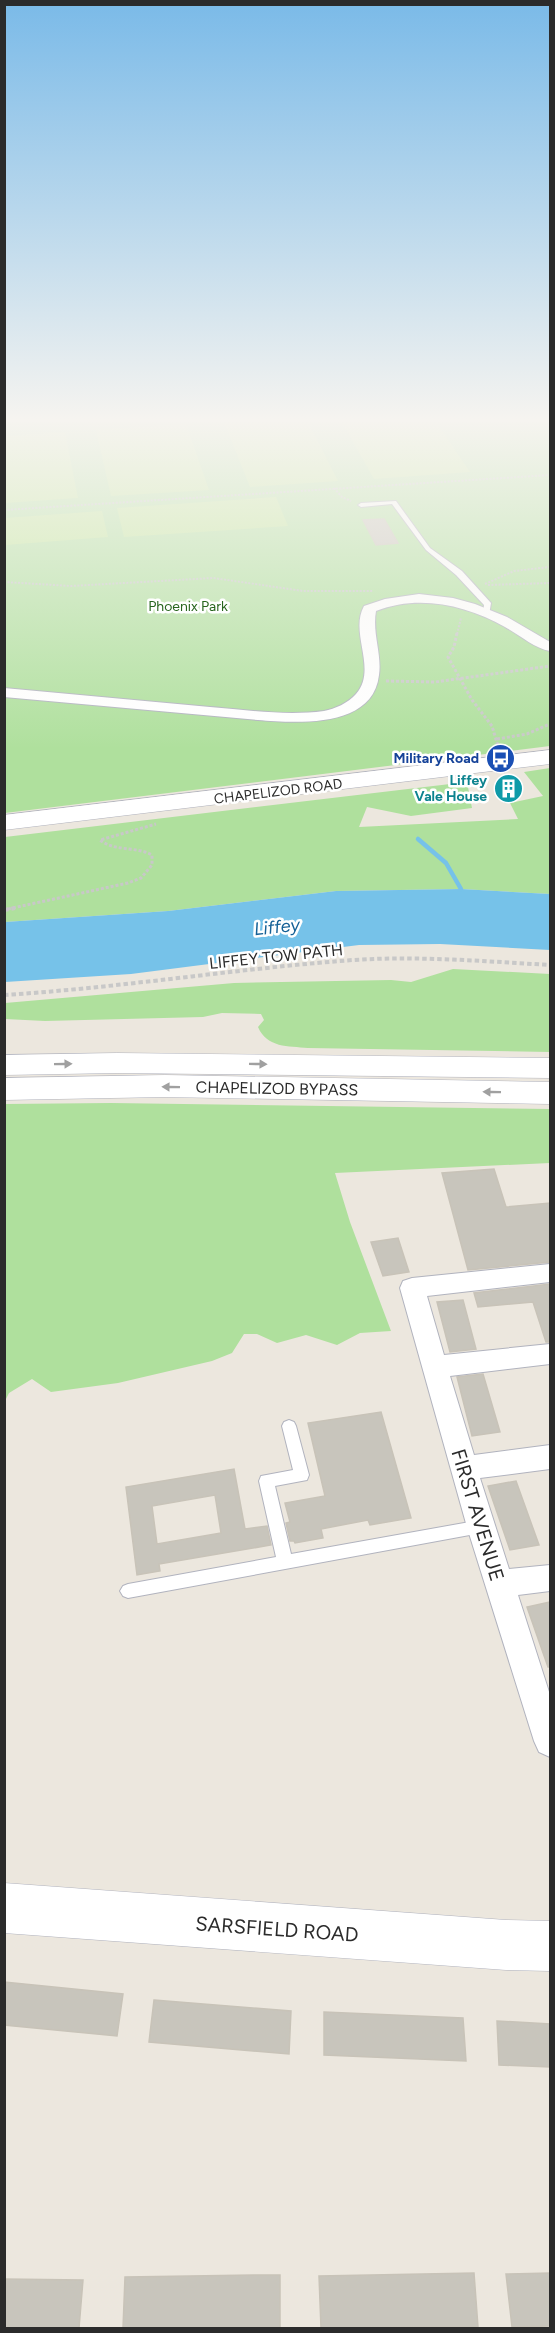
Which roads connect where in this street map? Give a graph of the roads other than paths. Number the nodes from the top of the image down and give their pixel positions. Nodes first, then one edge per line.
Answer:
1 (415, 531) edge
2 (486, 613) junction
3 (550, 647) edge
4 (4, 692) edge
5 (550, 757) edge
6 (4, 823) edge
7 (4, 1065) edge
8 (550, 1068) edge
9 (4, 1089) edge
10 (550, 1093) edge
11 (550, 1273) edge
12 (550, 1354) edge
13 (434, 1367) junction
14 (289, 1426) dead end
15 (550, 1457) edge
16 (464, 1468) junction
17 (481, 1527) junction
18 (285, 1562) junction
19 (550, 1578) edge
20 (500, 1584) junction
21 (128, 1592) dead end
22 (550, 1741) edge
23 (4, 1908) edge
24 (550, 1946) edge

1 - 2 lane
2 - 3 street
2 - 4 street
5 - 6 main road, CHAPELIZOD ROAD
7 -> 8 main road, CHAPELIZOD BYPASS
10 -> 9 main road, CHAPELIZOD BYPASS
11 - 13 street, FIRST AVENUE
12 - 13 street
13 - 16 street, FIRST AVENUE
14 - 18 lane
15 - 16 street
16 - 17 street, FIRST AVENUE
17 - 18 lane
17 - 20 street, FIRST AVENUE
18 - 21 lane
19 - 20 street
20 - 22 street, FIRST AVENUE
23 - 24 main road, SARSFIELD ROAD

